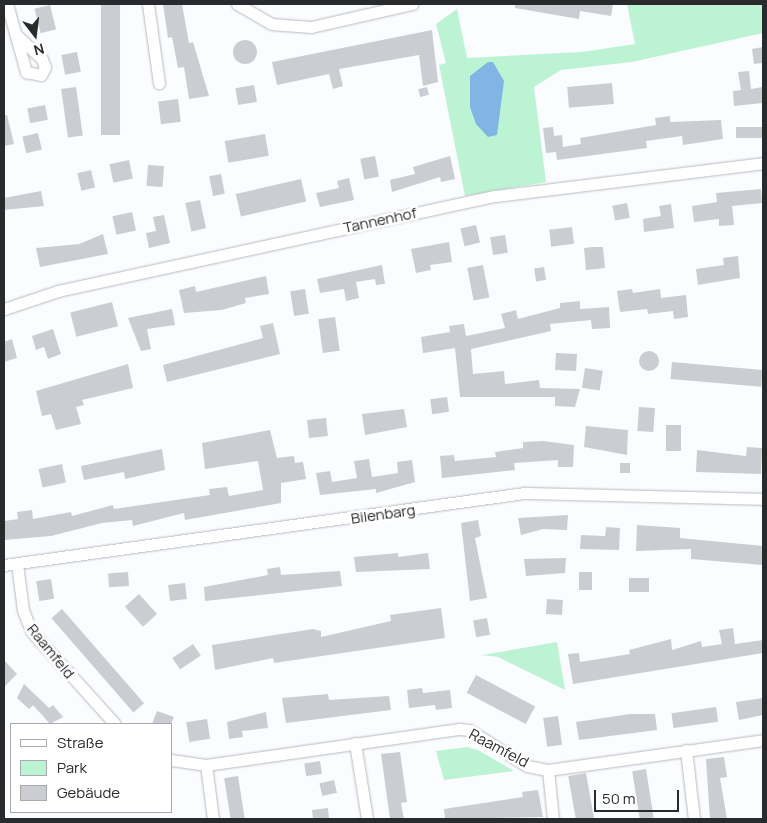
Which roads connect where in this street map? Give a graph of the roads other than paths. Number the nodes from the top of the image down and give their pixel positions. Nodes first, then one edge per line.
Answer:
1 (7, 4) edge
2 (148, 4) edge
3 (237, 4) edge
4 (412, 4) edge
5 (16, 35) dead end
6 (159, 82) dead end
7 (763, 163) edge
8 (4, 309) edge
9 (763, 500) edge
10 (17, 564) junction
11 (4, 565) edge
12 (114, 723) edge
13 (763, 740) edge
14 (355, 743) junction
15 (686, 750) junction
16 (172, 760) edge
17 (206, 765) junction
18 (548, 770) junction
19 (213, 819) edge
20 (367, 819) edge
21 (553, 819) edge
22 (694, 819) edge

1 - 5 street
2 - 6 street
3 - 4 street
7 - 8 street, Tannenhof
9 - 10 street, Bilenbarg
10 - 11 street, Bilenbarg
10 - 12 street, Raamfeld
13 - 15 street, Raamfeld
14 - 17 street, Raamfeld
14 - 18 street, Raamfeld
14 - 20 street
15 - 18 street, Raamfeld
15 - 22 street
16 - 17 street, Raamfeld
17 - 19 street
18 - 21 street

